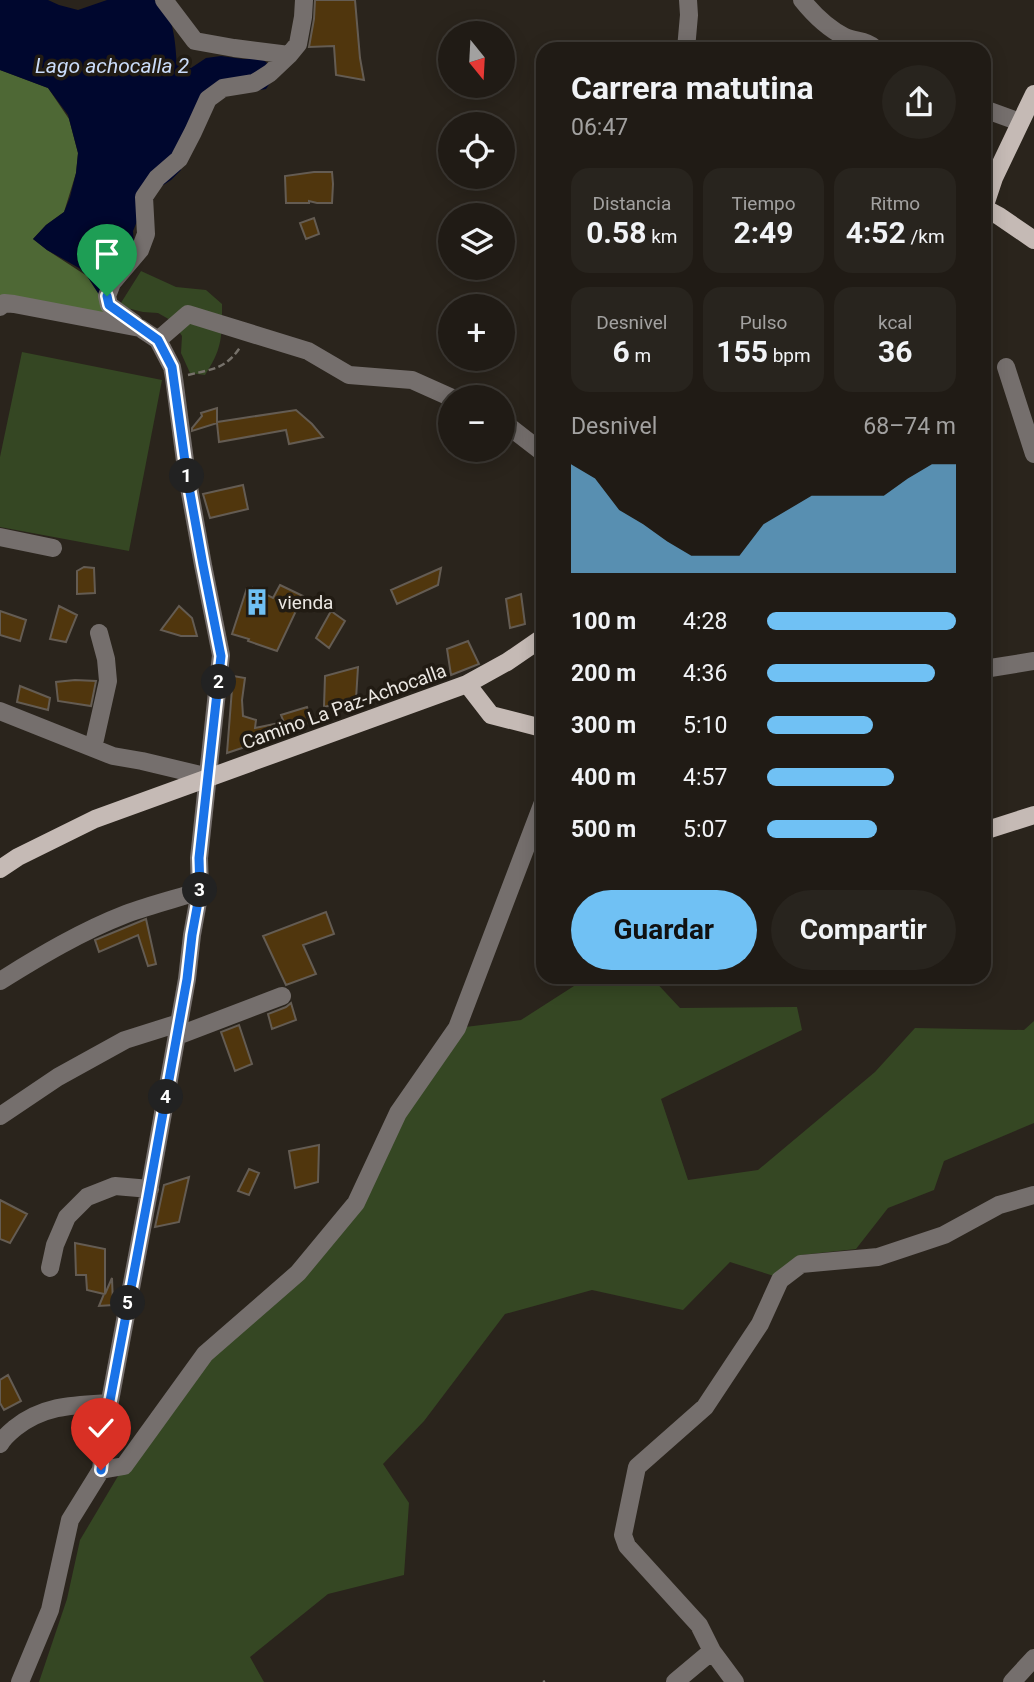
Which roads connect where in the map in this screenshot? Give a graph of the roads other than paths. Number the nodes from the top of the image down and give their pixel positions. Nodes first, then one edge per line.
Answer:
1 (164, 0) edge
2 (304, 0) edge
3 (688, 0) edge
4 (803, 1) edge
5 (687, 42) edge
6 (864, 42) edge
7 (289, 55) junction
8 (1034, 94) edge
9 (991, 112) edge
10 (1020, 122) junction
11 (991, 187) edge
12 (991, 212) edge
13 (1034, 240) edge
14 (0, 307) edge
15 (140, 328) junction
16 (158, 340) junction
17 (1006, 367) dead end
18 (438, 392) edge
19 (515, 431) edge
20 (536, 447) edge
21 (1034, 454) edge
22 (0, 537) edge
23 (53, 548) dead end
24 (99, 633) dead end
25 (536, 642) edge
26 (1034, 661) edge
27 (991, 668) edge
28 (467, 684) junction
29 (0, 711) edge
30 (536, 727) edge
31 (93, 748) junction
32 (209, 777) junction
33 (1034, 815) edge
34 (536, 821) edge
35 (991, 829) edge
36 (0, 869) edge
37 (200, 891) junction
38 (0, 981) edge
39 (282, 996) dead end
40 (178, 1029) junction
41 (0, 1116) edge
42 (150, 1189) junction
43 (1034, 1195) edge
44 (50, 1268) dead end
45 (109, 1403) junction
46 (0, 1444) edge
47 (101, 1470) junction
48 (712, 1651) junction
49 (1034, 1658) edge
50 (20, 1682) edge
51 (675, 1682) edge
52 (735, 1682) edge
53 (1012, 1682) edge

1 - 7 street
2 - 7 street
3 - 5 street
4 - 6 street
7 - 15 street
8 - 10 main road
9 - 10 street
10 - 11 main road
12 - 13 main road
14 - 15 street
15 - 16 street
16 - 18 street
16 - 32 street
17 - 21 street
19 - 20 street
22 - 23 street
24 - 31 street
25 - 28 main road, Camino La Paz-Achocalla
26 - 27 street
28 - 30 main road
28 - 32 main road, Camino La Paz-Achocalla
29 - 31 street
31 - 32 street
32 - 36 main road, Camino La Paz-Achocalla
32 - 37 street
33 - 35 main road
34 - 47 street
37 - 38 street
37 - 40 street
39 - 40 street
40 - 41 street
40 - 42 street
42 - 44 street
42 - 45 street
43 - 48 street
45 - 46 street
45 - 47 street
47 - 50 street
48 - 51 street
48 - 52 street
49 - 53 street

